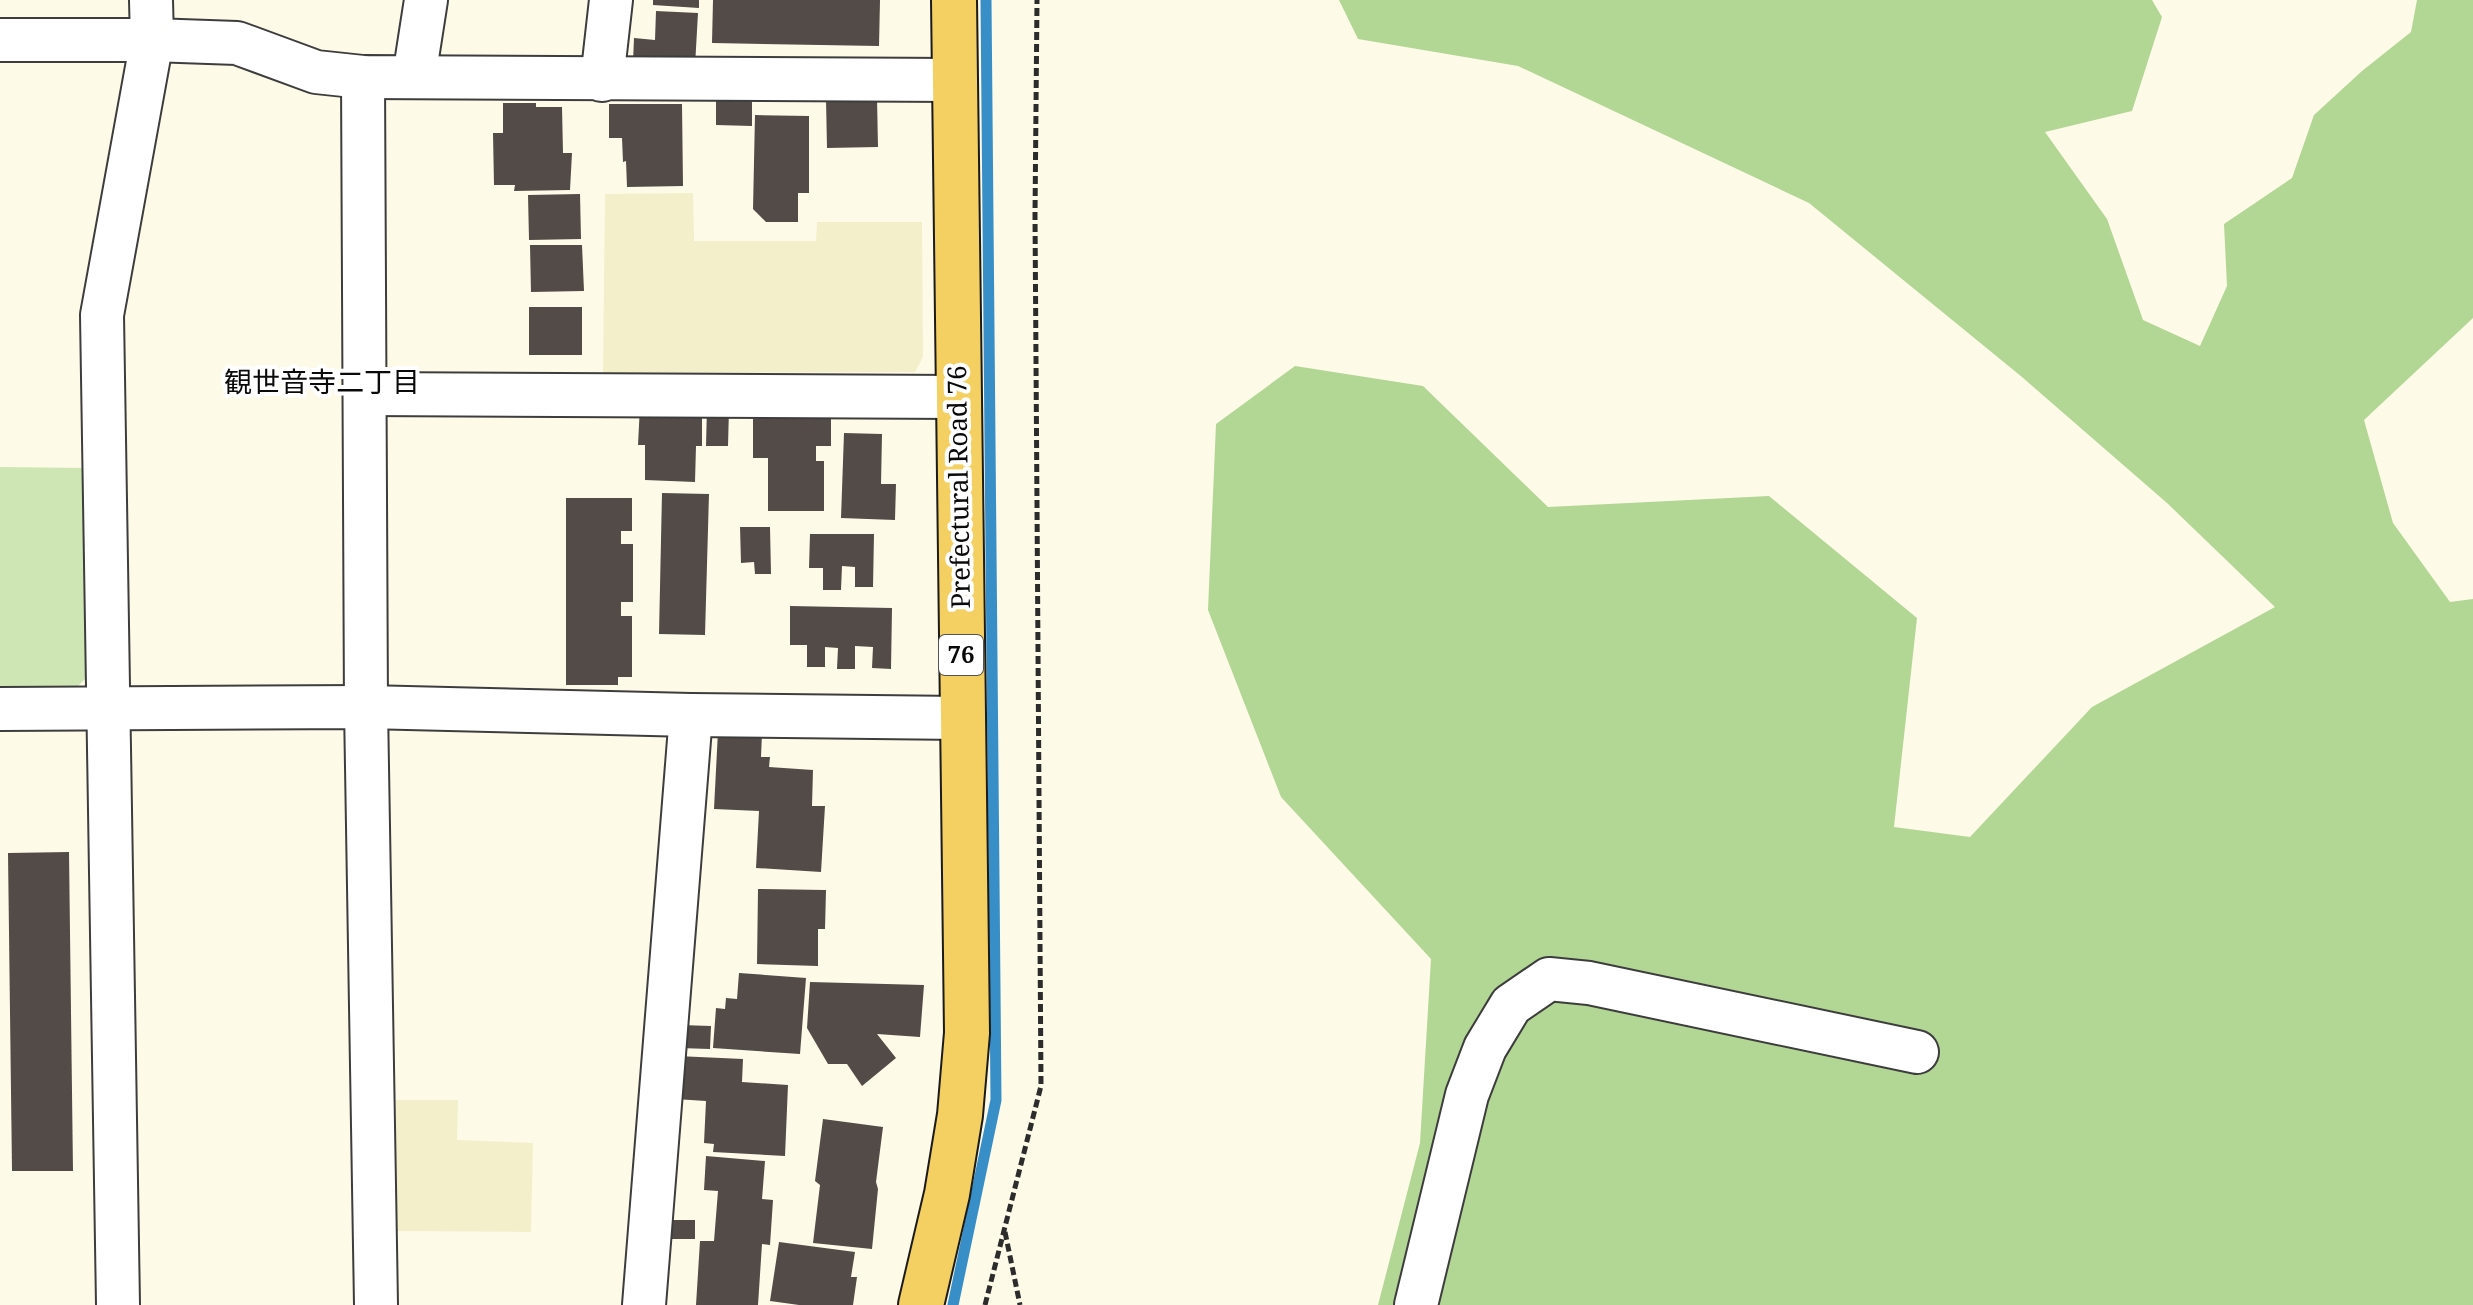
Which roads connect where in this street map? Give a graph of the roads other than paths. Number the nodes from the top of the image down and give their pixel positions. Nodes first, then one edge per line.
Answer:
1 (426, 0) edge
2 (611, 0) edge
3 (954, 0) edge
4 (151, 20) edge
5 (0, 40) edge
6 (363, 77) junction
7 (414, 77) junction
8 (602, 80) junction
9 (955, 80) junction
10 (366, 394) junction
11 (958, 397) junction
12 (366, 707) junction
13 (108, 708) junction
14 (0, 709) edge
15 (691, 715) junction
16 (962, 718) junction
17 (1917, 1052) dead end
18 (118, 1305) edge
19 (376, 1305) edge
20 (644, 1305) edge
21 (921, 1305) edge
22 (1416, 1305) edge

1 - 7 street
2 - 8 street
3 - 9 main road, Prefectural Road 76 / 76
4 - 5 street
4 - 6 street
4 - 13 street
6 - 7 street
6 - 10 street
7 - 8 street
8 - 9 street
9 - 11 main road, Prefectural Road 76 / 76
10 - 11 street
10 - 12 street
11 - 16 main road, Prefectural Road 76 / 76
12 - 13 street
12 - 15 street
12 - 19 street
13 - 14 street
13 - 18 street
15 - 16 street
15 - 20 street
16 - 21 main road, Prefectural Road 76 / 76
17 - 22 street

